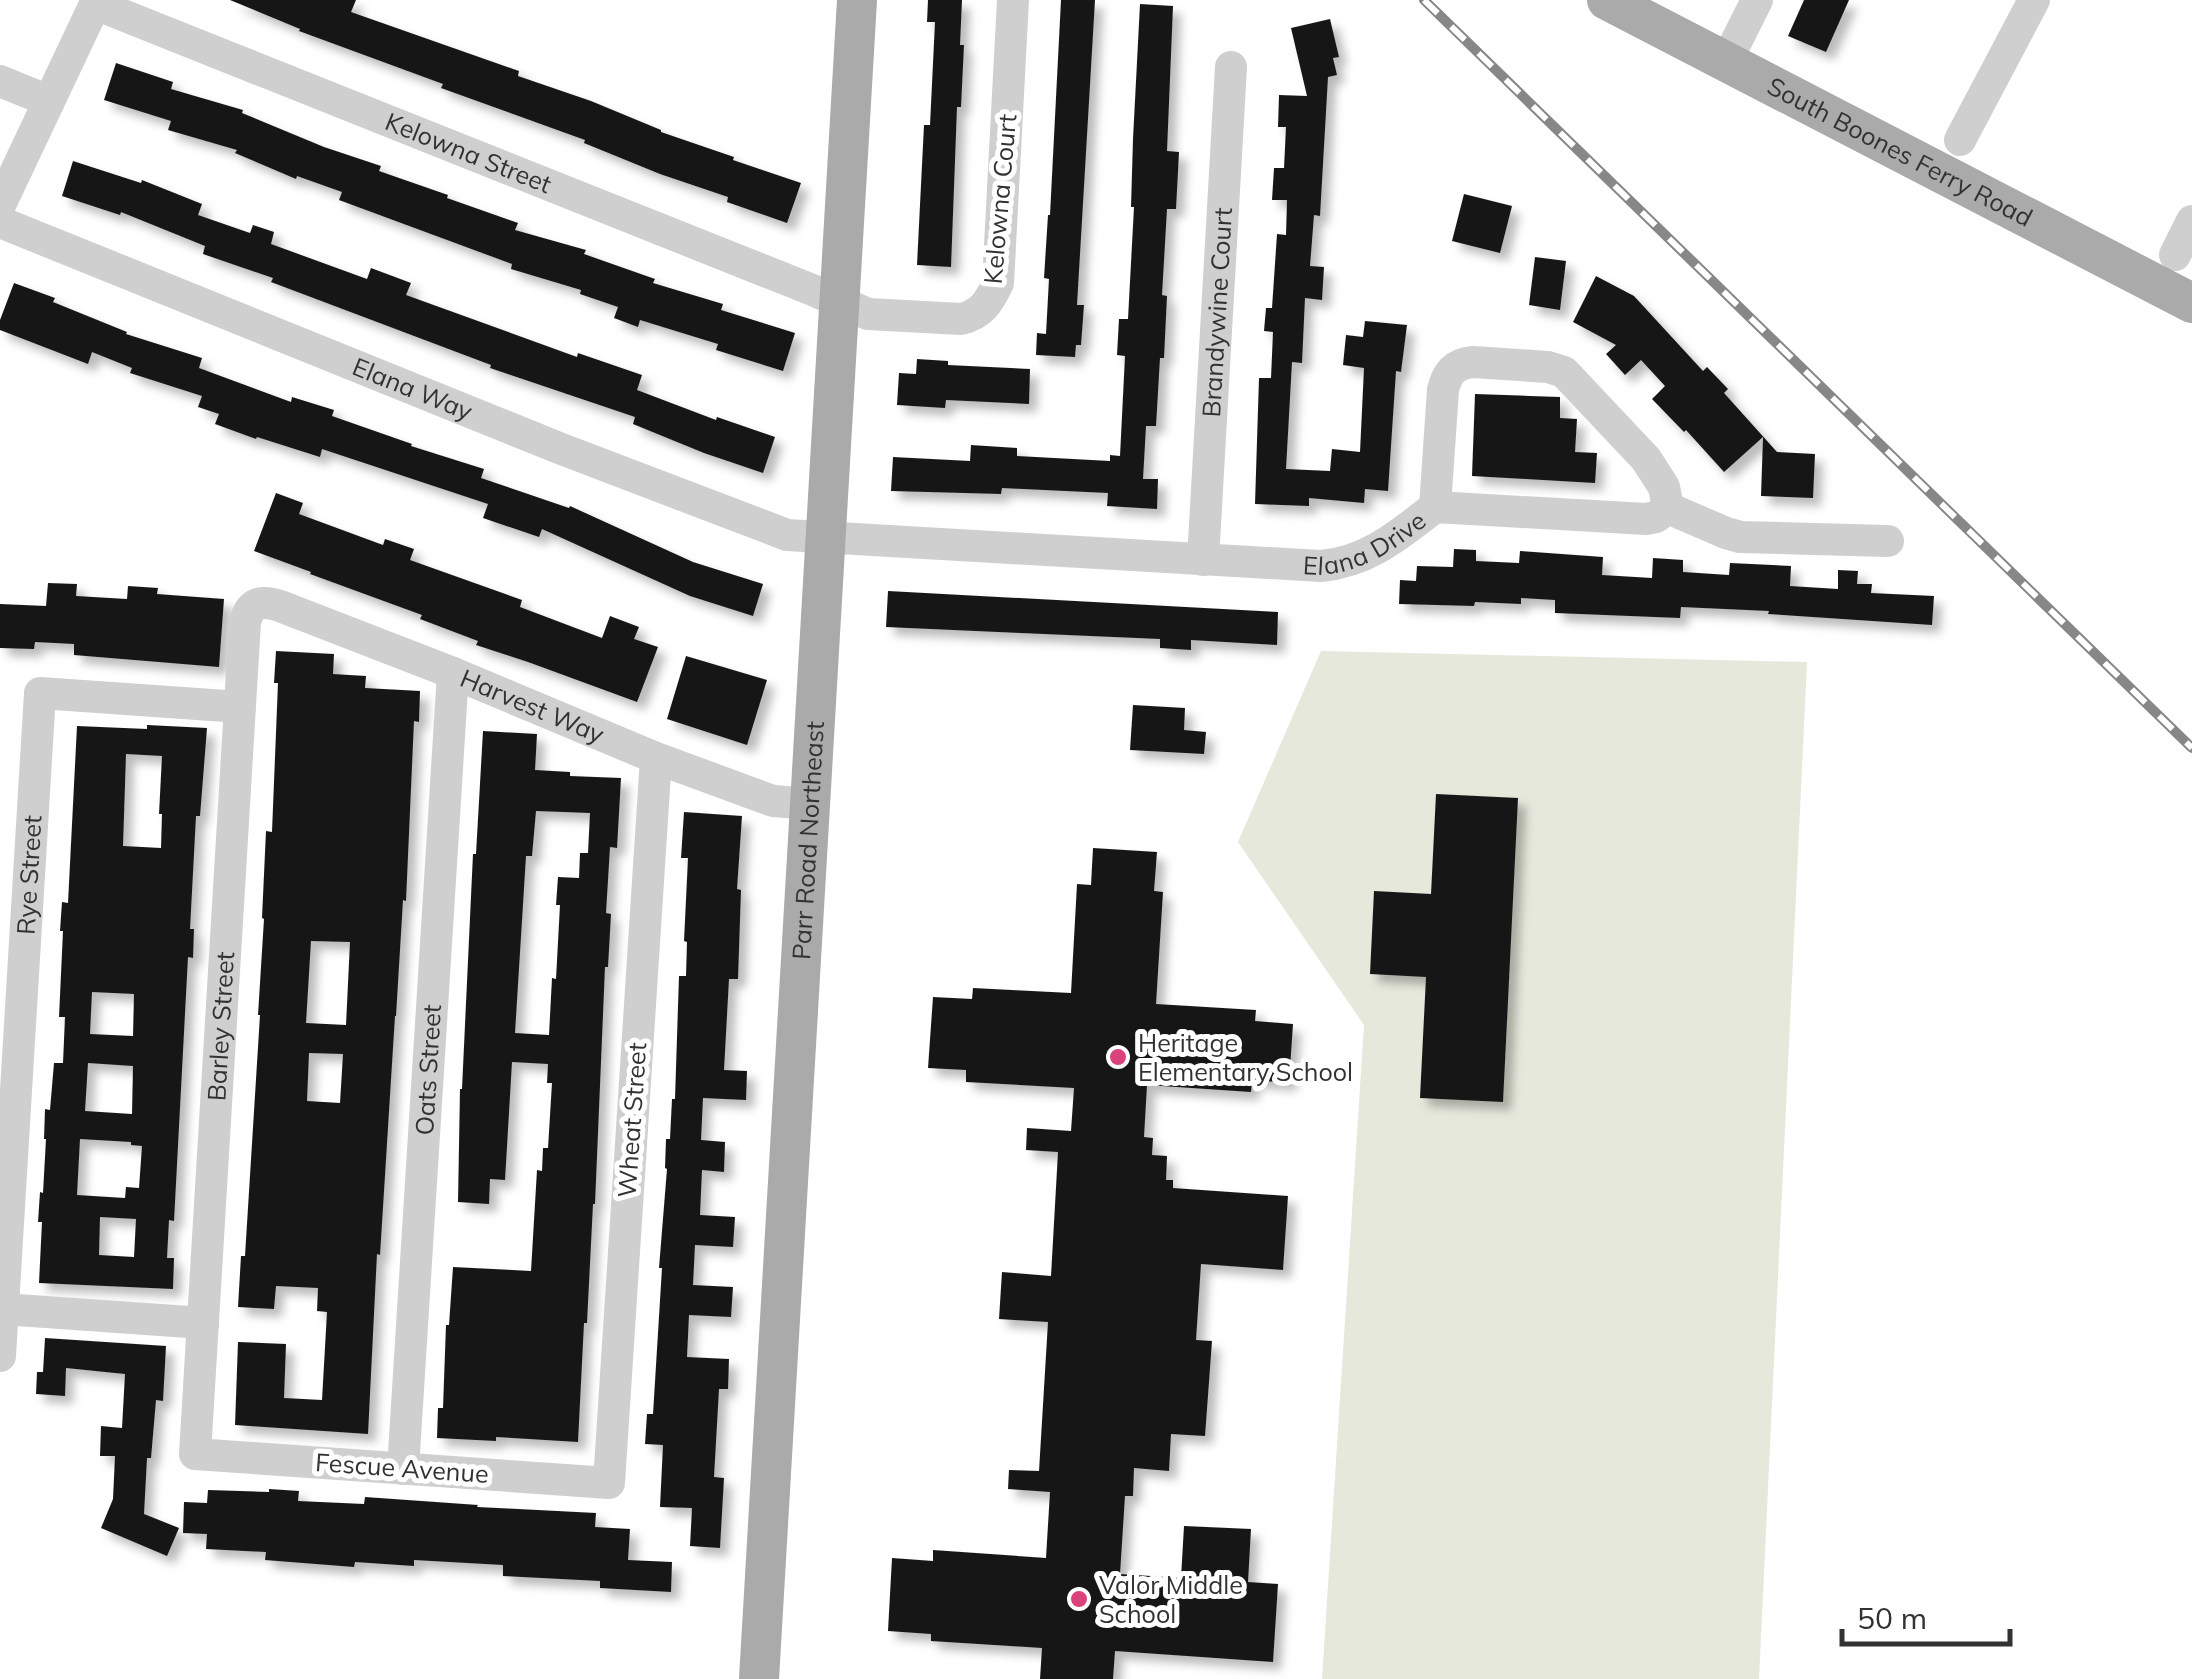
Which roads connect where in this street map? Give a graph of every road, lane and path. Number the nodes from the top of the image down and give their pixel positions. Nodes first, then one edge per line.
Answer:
1 (858, 0) edge
2 (1014, 0) edge
3 (1608, 0) edge
4 (1757, 0) edge
5 (2034, 0) edge
6 (96, 2) edge
7 (1726, 62) junction
8 (1231, 67) dead end
9 (0, 81) edge
10 (49, 101) junction
11 (1960, 140) dead end
12 (0, 205) edge
13 (0, 222) edge
14 (2192, 222) edge
15 (2174, 254) dead end
16 (840, 303) junction
17 (2192, 303) edge
18 (1435, 506) junction
19 (1668, 508) junction
20 (828, 538) junction
21 (1888, 542) dead end
22 (1204, 560) junction
23 (256, 604) joint
24 (452, 673) junction
25 (240, 707) junction
26 (656, 758) junction
27 (811, 804) junction
28 (3, 1309) junction
29 (203, 1323) junction
30 (0, 1356) edge
31 (195, 1454) joint
32 (404, 1468) junction
33 (609, 1483) joint
34 (759, 1679) edge

1 - 16 main road, Parr Road Northeast
2 - 16 street, Kelowna Court
3 - 7 main road, South Boones Ferry Road
4 - 7 street
5 - 11 street
6 - 10 street
6 - 16 street, Kelowna Street
7 - 17 main road, South Boones Ferry Road
8 - 22 street, Brandywine Court
9 - 10 street
10 - 12 street
13 - 20 street, Elana Way
14 - 15 street
16 - 20 main road, Parr Road Northeast
18 - 19 street, Elana Drive
18 - 19 street
18 - 22 street, Elana Drive
19 - 21 street
20 - 22 street, Elana Drive
20 - 27 main road, Parr Road Northeast
23 - 24 street, Harvest Way
23 - 25 street, Barley Street
24 - 26 street, Harvest Way
24 - 32 street, Oats Street
25 - 28 street, Rye Street
25 - 29 street, Barley Street
26 - 27 street, Harvest Way
26 - 33 street, Wheat Street
27 - 34 main road, Parr Road Northeast
28 - 29 street
28 - 30 street, Rye Street
29 - 31 street, Barley Street
31 - 32 street, Fescue Avenue
32 - 33 street, Fescue Avenue

